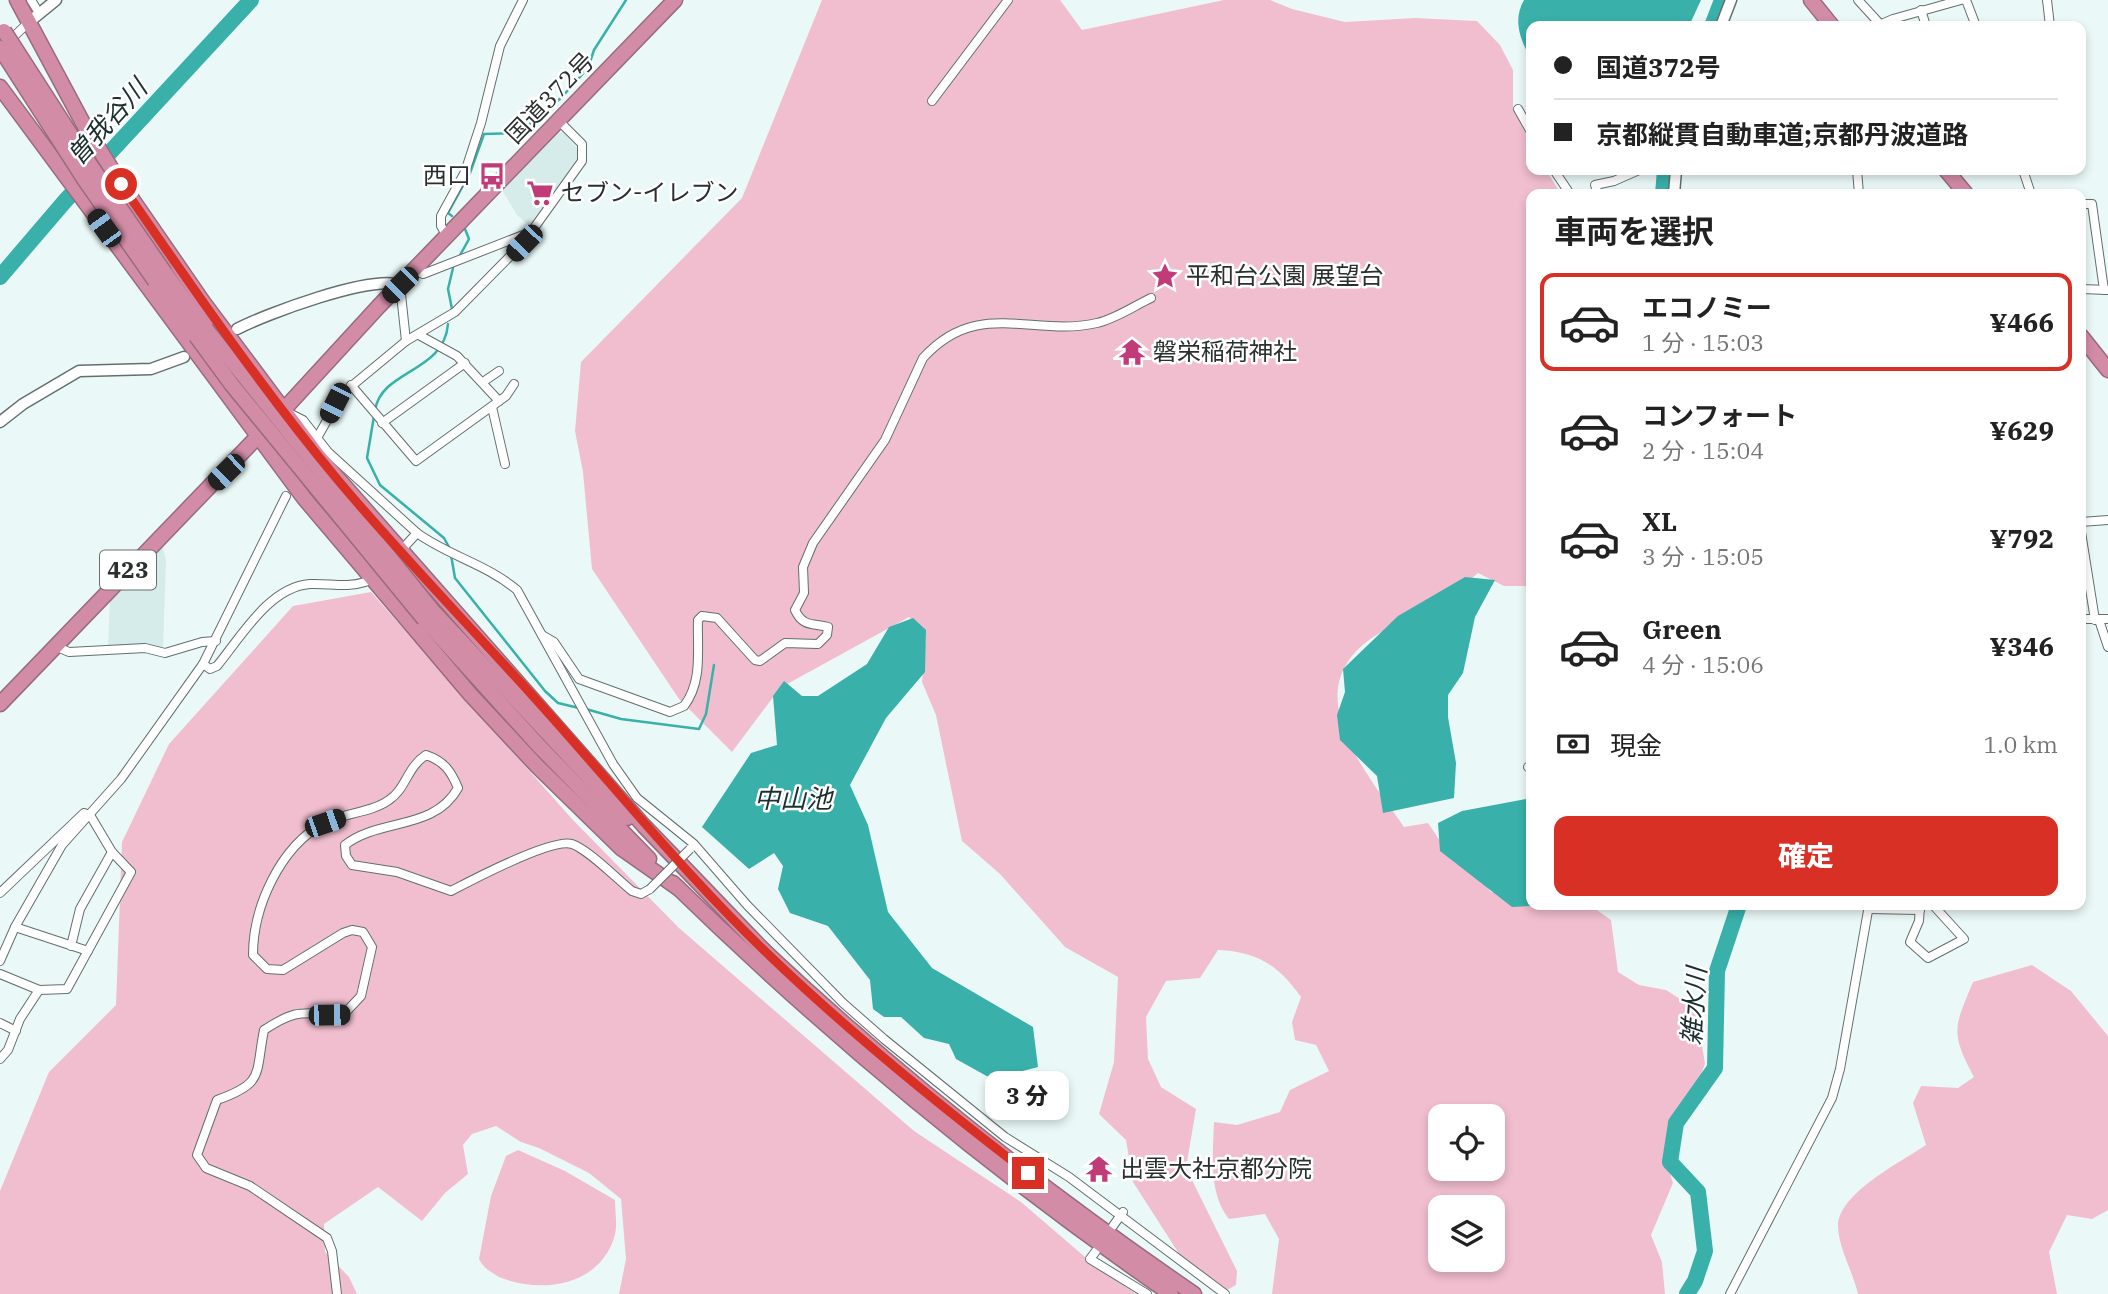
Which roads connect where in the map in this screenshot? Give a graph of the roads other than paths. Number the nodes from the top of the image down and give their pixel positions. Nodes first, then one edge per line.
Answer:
1 (17, 0) edge
2 (31, 0) edge
3 (56, 0) edge
4 (523, 0) edge
5 (675, 0) edge
6 (1008, 0) edge
7 (1731, 0) edge
8 (1811, 0) edge
9 (1858, 0) edge
10 (1964, 0) edge
11 (2047, 0) edge
12 (1921, 10) junction
13 (34, 17) junction
14 (1724, 21) edge
15 (1828, 21) edge
16 (1876, 21) edge
17 (1890, 21) edge
18 (1924, 21) edge
19 (1974, 21) edge
20 (2049, 21) edge
21 (2, 28) edge
22 (0, 49) edge
23 (1, 88) edge
24 (932, 101) dead end
25 (1518, 110) dead end
26 (559, 121) junction
27 (1526, 124) edge
28 (1628, 175) edge
29 (1951, 175) edge
30 (1596, 189) edge
31 (1962, 189) edge
32 (2086, 204) edge
33 (531, 232) junction
34 (448, 238) junction
35 (414, 270) junction
36 (160, 277) junction
37 (400, 285) junction
38 (2086, 289) edge
39 (2106, 290) edge
40 (1152, 298) dead end
41 (237, 329) dead end
42 (419, 335) junction
43 (201, 338) junction
44 (220, 338) dead end
45 (407, 341) junction
46 (2086, 342) edge
47 (184, 357) dead end
48 (465, 363) junction
49 (2108, 370) edge
50 (499, 371) dead end
51 (483, 382) junction
52 (514, 384) dead end
53 (351, 385) junction
54 (496, 404) junction
55 (284, 410) junction
56 (377, 417) junction
57 (0, 422) edge
58 (258, 436) junction
59 (317, 438) junction
60 (505, 464) dead end
61 (286, 496) dead end
62 (2108, 520) edge
63 (2086, 522) edge
64 (417, 533) junction
65 (406, 544) dead end
66 (2086, 553) edge
67 (365, 582) dead end
68 (428, 614) junction
69 (2101, 620) edge
70 (542, 635) junction
71 (216, 641) junction
72 (55, 646) junction
73 (2108, 648) edge
74 (203, 664) junction
75 (0, 704) edge
76 (90, 815) junction
77 (692, 847) junction
78 (112, 852) junction
79 (678, 888) junction
80 (0, 893) edge
81 (1867, 910) edge
82 (1919, 910) edge
83 (1938, 910) edge
84 (15, 927) junction
85 (71, 946) junction
86 (88, 951) junction
87 (767, 954) junction
88 (0, 961) edge
89 (0, 974) edge
90 (40, 990) junction
91 (0, 1023) edge
92 (16, 1031) junction
93 (0, 1059) edge
94 (1122, 1213) junction
95 (1113, 1226) dead end
96 (1096, 1251) dead end
97 (337, 1294) edge
98 (1147, 1294) edge
99 (1171, 1294) edge
100 (1194, 1294) edge
101 (1225, 1294) edge
102 (1730, 1294) edge

1 - 13 highway
2 - 13 street
3 - 13 main road
4 - 34 street
5 - 26 highway, 国道372号
6 - 24 street
7 - 14 main road
8 - 15 highway
9 - 16 street
10 - 12 street
10 - 19 street
11 - 20 street
12 - 17 street
12 - 18 street
13 - 22 street
13 - 55 highway
21 - 36 highway, bridge
22 - 36 highway, bridge
23 - 58 highway
25 - 27 street
26 - 33 street
26 - 34 highway, 国道372号
28 - 30 street
29 - 31 highway
32 - 39 street
33 - 35 street
33 - 42 street
34 - 35 highway, 国道372号
35 - 37 highway, 国道372号
36 - 43 highway
37 - 41 main road
37 - 45 street
37 - 55 highway, 国道372号
38 - 39 street
40 - 70 street
42 - 45 street
42 - 48 street
43 - 44 main road
43 - 68 highway, bridge
45 - 53 street
46 - 49 highway
47 - 57 main road
48 - 51 street
48 - 56 street
50 - 51 street
51 - 54 street
52 - 54 street
53 - 56 street
53 - 59 street
54 - 56 street
54 - 60 street
55 - 58 highway, 国道372号
55 - 59 street
55 - 87 highway
58 - 72 highway, 423
58 - 79 highway
59 - 64 street
61 - 71 street
62 - 63 street
64 - 65 street
64 - 70 street
66 - 69 street
67 - 74 street
68 - 79 highway
68 - 87 highway
69 - 73 street
70 - 77 street
71 - 72 street
71 - 74 street
72 - 75 highway, 423
74 - 76 street
76 - 78 street
76 - 80 street
76 - 84 street
77 - 94 street
77 - 97 street, bridge
78 - 85 street
78 - 86 street
79 - 99 highway
81 - 102 street
82 - 83 street
84 - 85 street
84 - 88 street
85 - 86 street
86 - 90 street
87 - 100 highway
89 - 90 street
90 - 92 street
91 - 92 street
92 - 93 street
94 - 95 street
94 - 101 street
96 - 98 street

